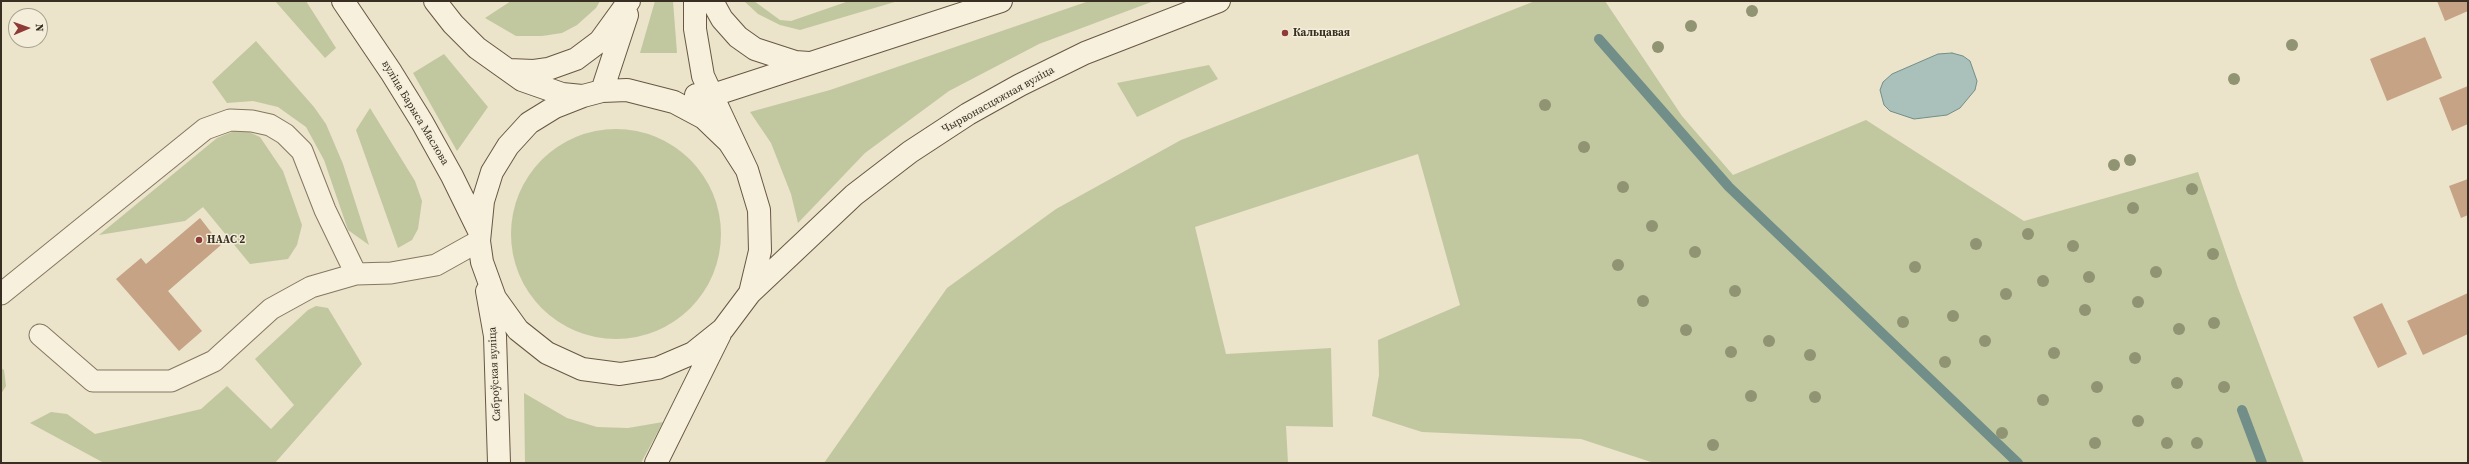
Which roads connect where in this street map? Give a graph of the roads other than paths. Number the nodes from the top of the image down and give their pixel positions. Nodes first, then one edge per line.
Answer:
1 (343, 1) edge
2 (435, 1) edge
3 (628, 1) edge
4 (632, 1) edge
5 (695, 1) edge
6 (712, 1) edge
7 (1001, 1) edge
8 (1220, 1) edge
9 (812, 64) junction
10 (506, 70) junction
11 (627, 90) junction
12 (593, 94) junction
13 (710, 96) junction
14 (747, 170) junction
15 (479, 236) junction
16 (482, 262) junction
17 (356, 274) junction
18 (750, 293) junction
19 (1, 294) edge
20 (722, 330) junction
21 (40, 336) dead end
22 (499, 463) edge
23 (656, 463) edge

1 - 15 main road, вуліца Барыса Маслова
2 - 10 main road
3 - 10 main road
4 - 12 main road
5 - 13 main road
6 - 9 main road
7 - 9 main road
8 - 18 main road, Чырвонасцяжная вуліца
9 - 13 main road
10 - 12 main road
11 - 12 main road
11 - 13 main road
11 - 14 main road
12 - 15 main road
13 - 14 main road
14 - 18 main road
15 - 16 main road
15 - 17 lane
16 - 20 main road
16 - 22 main road, Сяброўская вуліца
17 - 19 lane
17 - 21 lane
18 - 20 main road
20 - 23 main road

